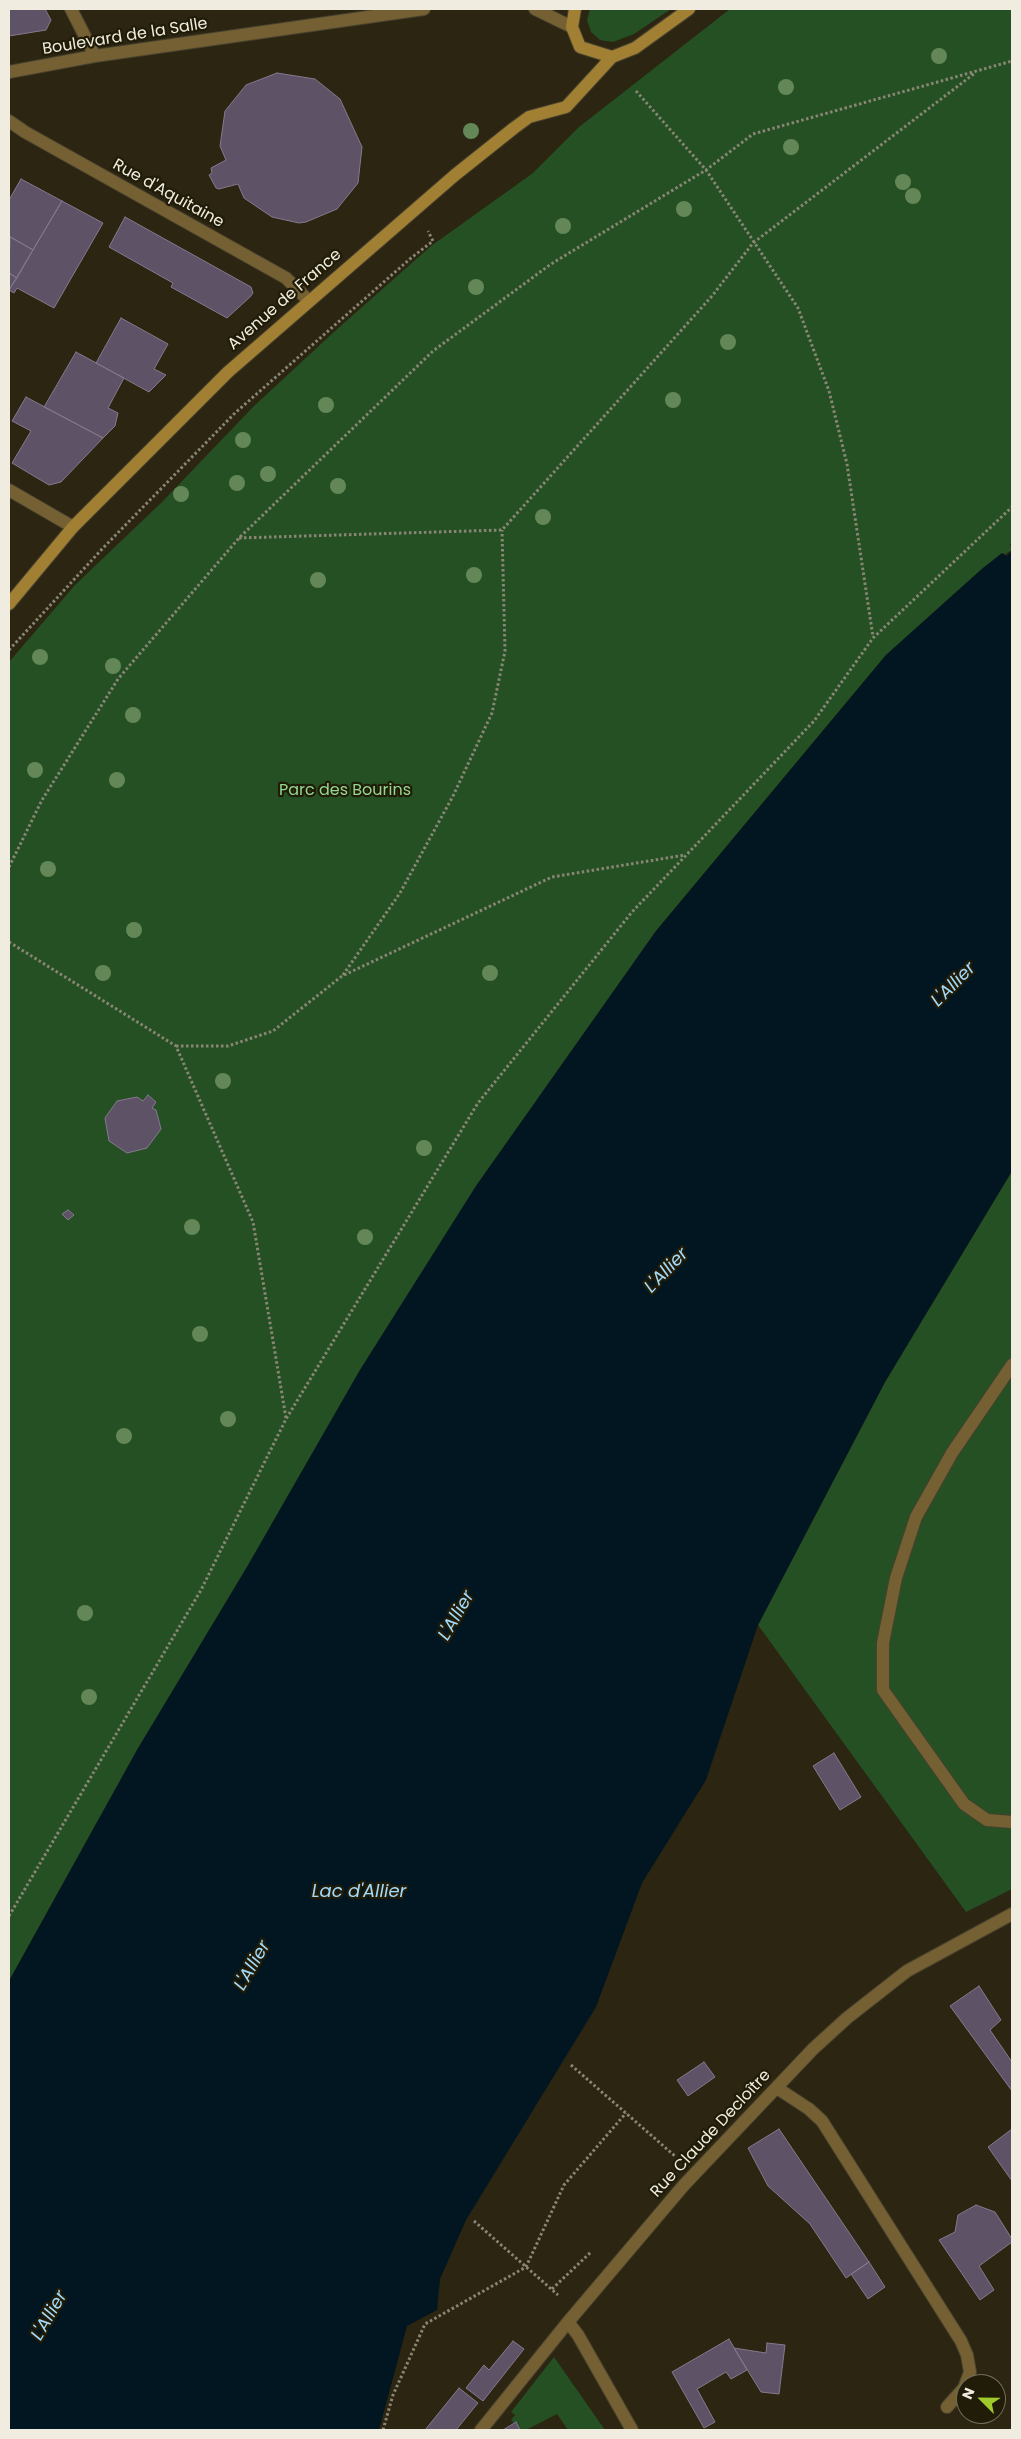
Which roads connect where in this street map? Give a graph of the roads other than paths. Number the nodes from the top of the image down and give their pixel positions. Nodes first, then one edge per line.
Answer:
1 (71, 9) edge
2 (424, 9) edge
3 (535, 9) edge
4 (575, 9) edge
5 (689, 9) edge
6 (572, 27) junction
7 (95, 56) junction
8 (612, 57) junction
9 (9, 72) edge
10 (9, 121) edge
11 (308, 300) junction
12 (9, 490) edge
13 (73, 527) junction
14 (9, 604) edge
15 (1012, 1365) edge
16 (1012, 1822) edge
17 (1011, 1917) edge
18 (777, 2088) junction
19 (568, 2322) junction
20 (947, 2407) dead end
21 (631, 2429) edge
22 (481, 2430) edge

1 - 7 street
2 - 7 street, Boulevard de la Salle
3 - 6 street
4 - 6 street
5 - 8 street
6 - 8 street
7 - 9 street, Boulevard de la Salle
8 - 11 street, Avenue de France
10 - 11 street, Rue d'Aquitaine
11 - 13 street, Avenue de France
12 - 13 street
13 - 14 street, Avenue de France
15 - 16 street
17 - 18 street, Rue Claude Decloître
18 - 19 street, Rue Claude Decloître
18 - 20 street
19 - 21 street
19 - 22 street, Rue Claude Decloître

